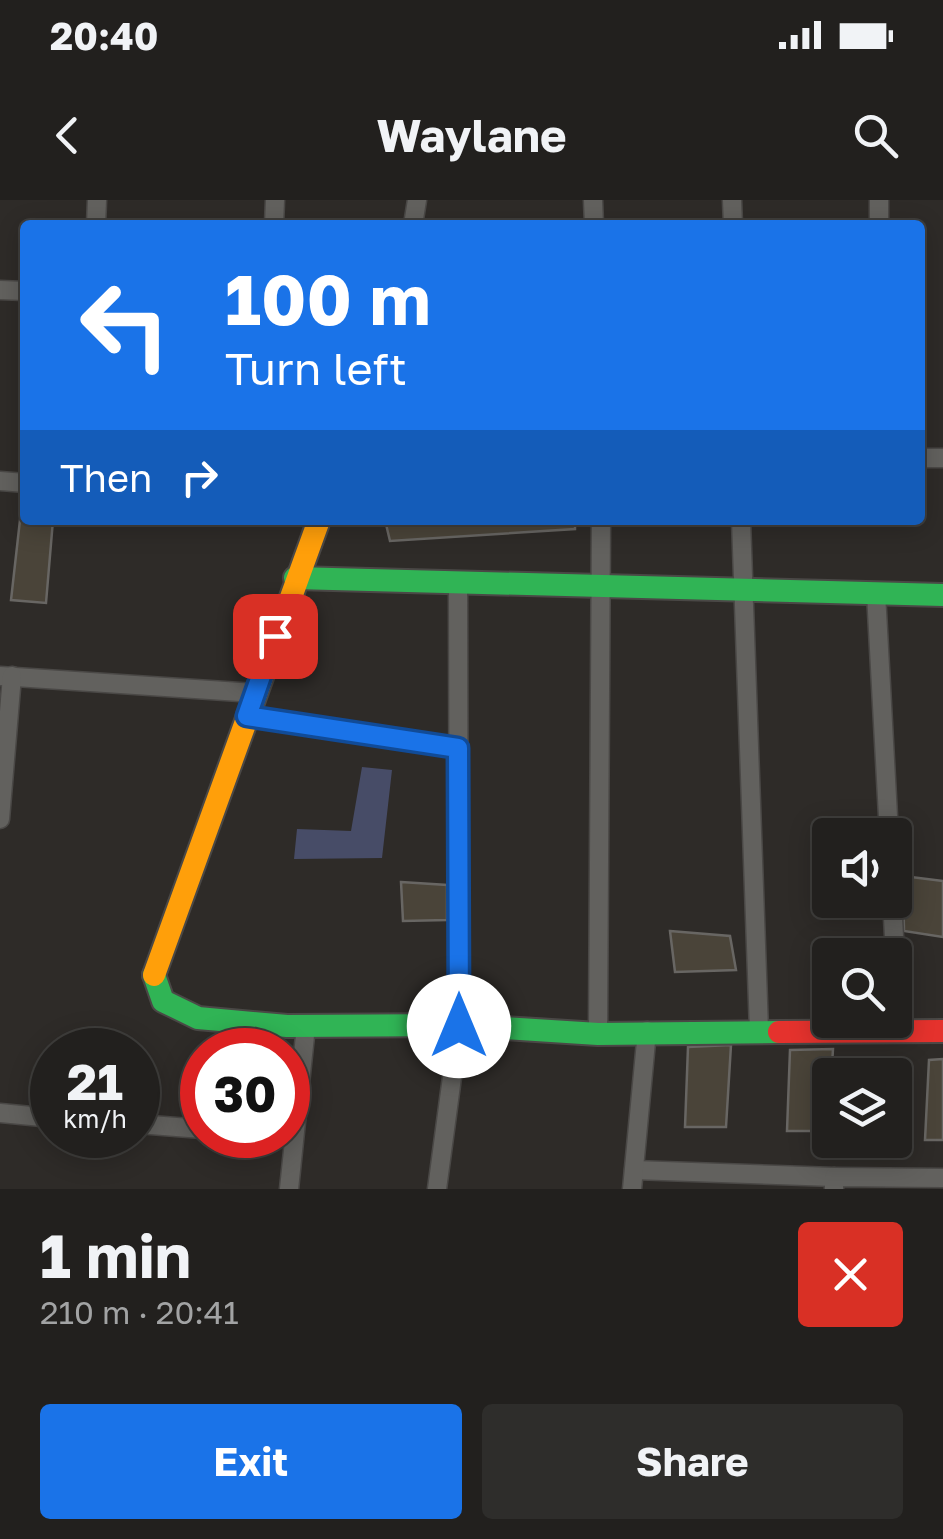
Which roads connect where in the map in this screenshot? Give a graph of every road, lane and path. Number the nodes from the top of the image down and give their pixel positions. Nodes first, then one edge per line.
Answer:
1 (316, 525) edge
2 (601, 525) edge
3 (741, 525) edge
4 (295, 578) junction
5 (458, 583) junction
6 (602, 586) junction
7 (742, 590) junction
8 (876, 593) junction
9 (943, 595) edge
10 (6, 676) edge
11 (255, 693) junction
12 (247, 716) junction
13 (458, 748) junction
14 (887, 818) edge
15 (0, 819) edge
16 (306, 1026) joint
17 (459, 1026) junction
18 (759, 1031) junction
19 (812, 1031) edge
20 (912, 1031) edge
21 (943, 1031) edge
22 (648, 1032) junction
23 (598, 1034) junction
24 (0, 1114) edge
25 (30, 1116) edge
26 (286, 1158) edge
27 (943, 1178) edge
28 (633, 1180) edge
29 (834, 1183) edge
30 (289, 1189) edge
31 (437, 1189) edge

1 - 4 street
2 - 6 street
3 - 7 street
4 - 5 street
4 - 11 street
5 - 6 street
5 - 13 street
6 - 7 street
6 - 23 street
7 - 8 street
7 - 18 street
8 - 9 street
8 - 14 street
10 - 11 street
10 - 15 street
11 - 12 street
12 - 13 street
12 - 16 street
13 - 17 street
16 - 17 street
17 - 23 street
17 - 31 street
18 - 19 street
18 - 22 street
20 - 21 street
22 - 23 street
22 - 28 street
24 - 25 street
26 - 30 street
27 - 29 street
28 - 29 street

